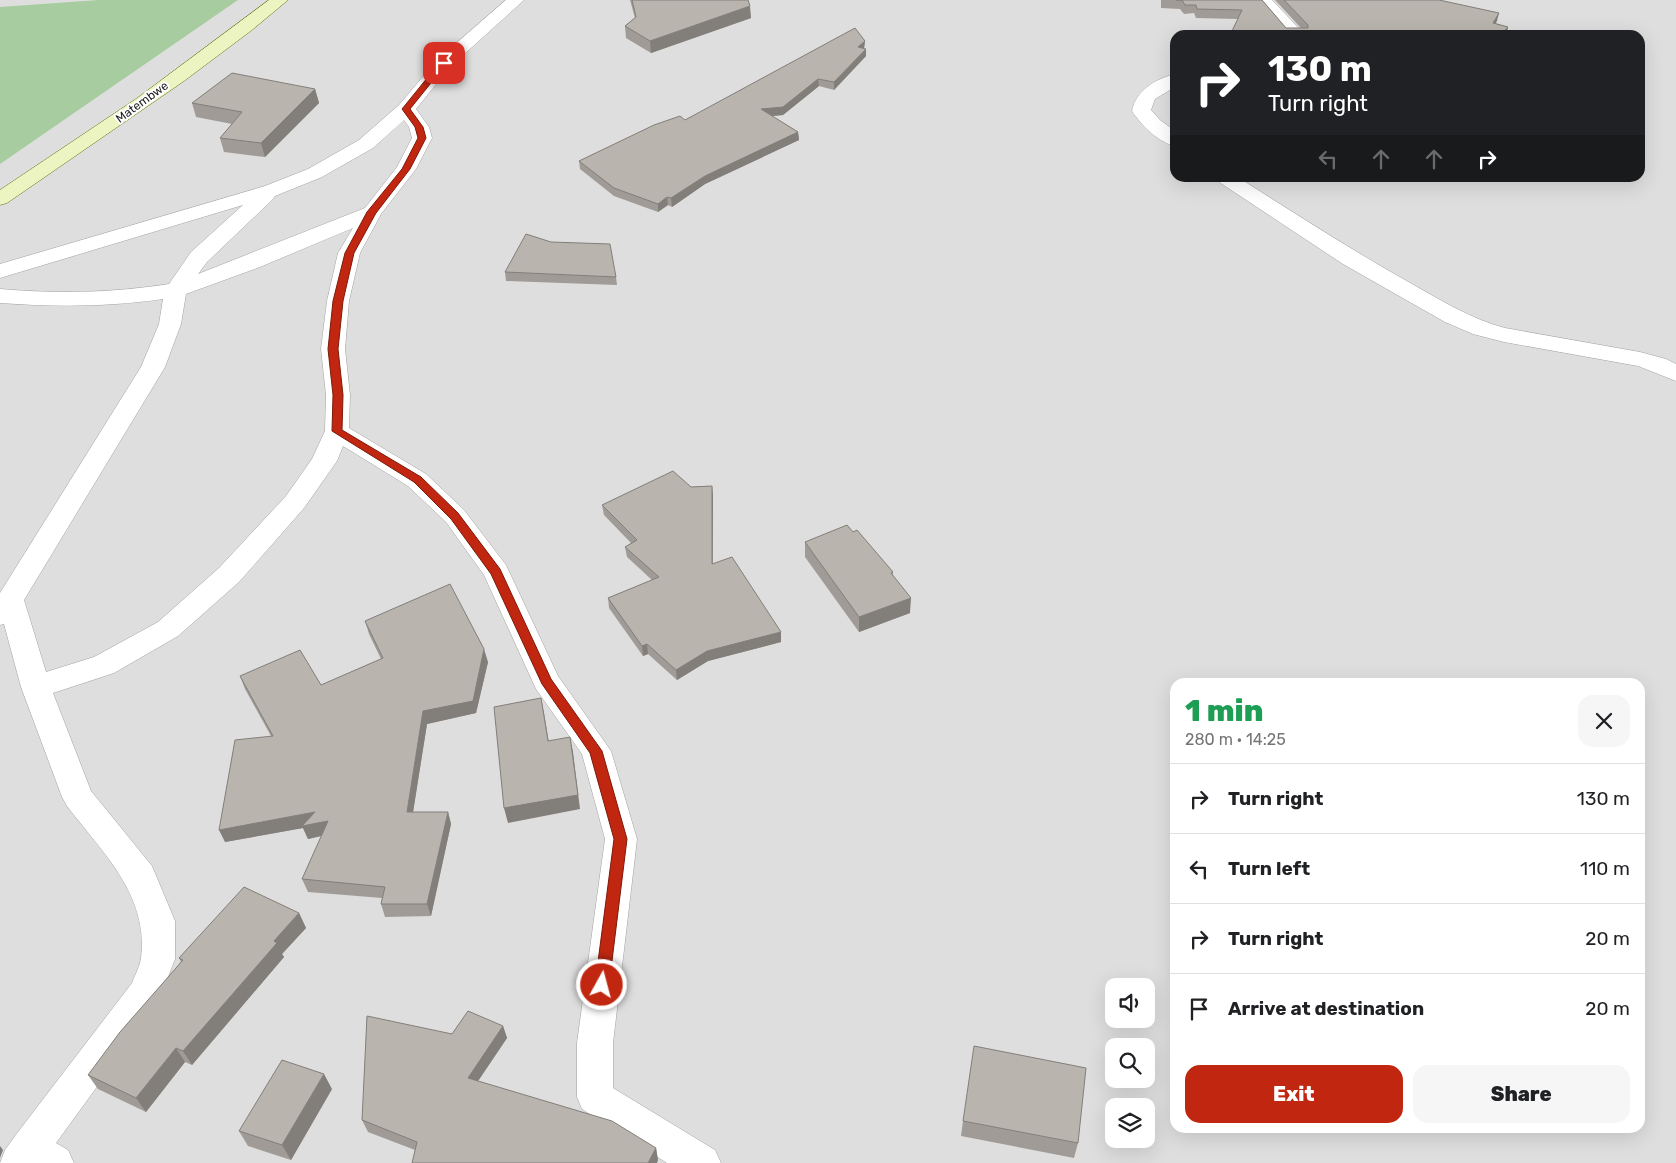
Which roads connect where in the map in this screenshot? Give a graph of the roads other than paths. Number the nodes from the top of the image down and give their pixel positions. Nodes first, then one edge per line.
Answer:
1 (280, 0) edge
2 (516, 0) edge
3 (1263, 0) edge
4 (1291, 30) edge
5 (1170, 83) edge
6 (406, 109) junction
7 (1170, 136) edge
8 (1232, 182) edge
9 (272, 190) junction
10 (0, 199) edge
11 (372, 212) junction
12 (3, 273) edge
13 (176, 290) junction
14 (0, 296) edge
15 (1676, 374) edge
16 (337, 431) junction
17 (5, 609) edge
18 (36, 687) junction
19 (34, 1158) edge
20 (702, 1163) edge

1 - 10 main road, Matembwe
2 - 6 street
3 - 4 street
5 - 7 street
6 - 9 street
6 - 11 street
8 - 15 street
9 - 12 street
9 - 13 street
11 - 13 street
11 - 16 street
13 - 14 street
13 - 17 street
16 - 18 street
16 - 20 street
17 - 18 street
18 - 19 street

